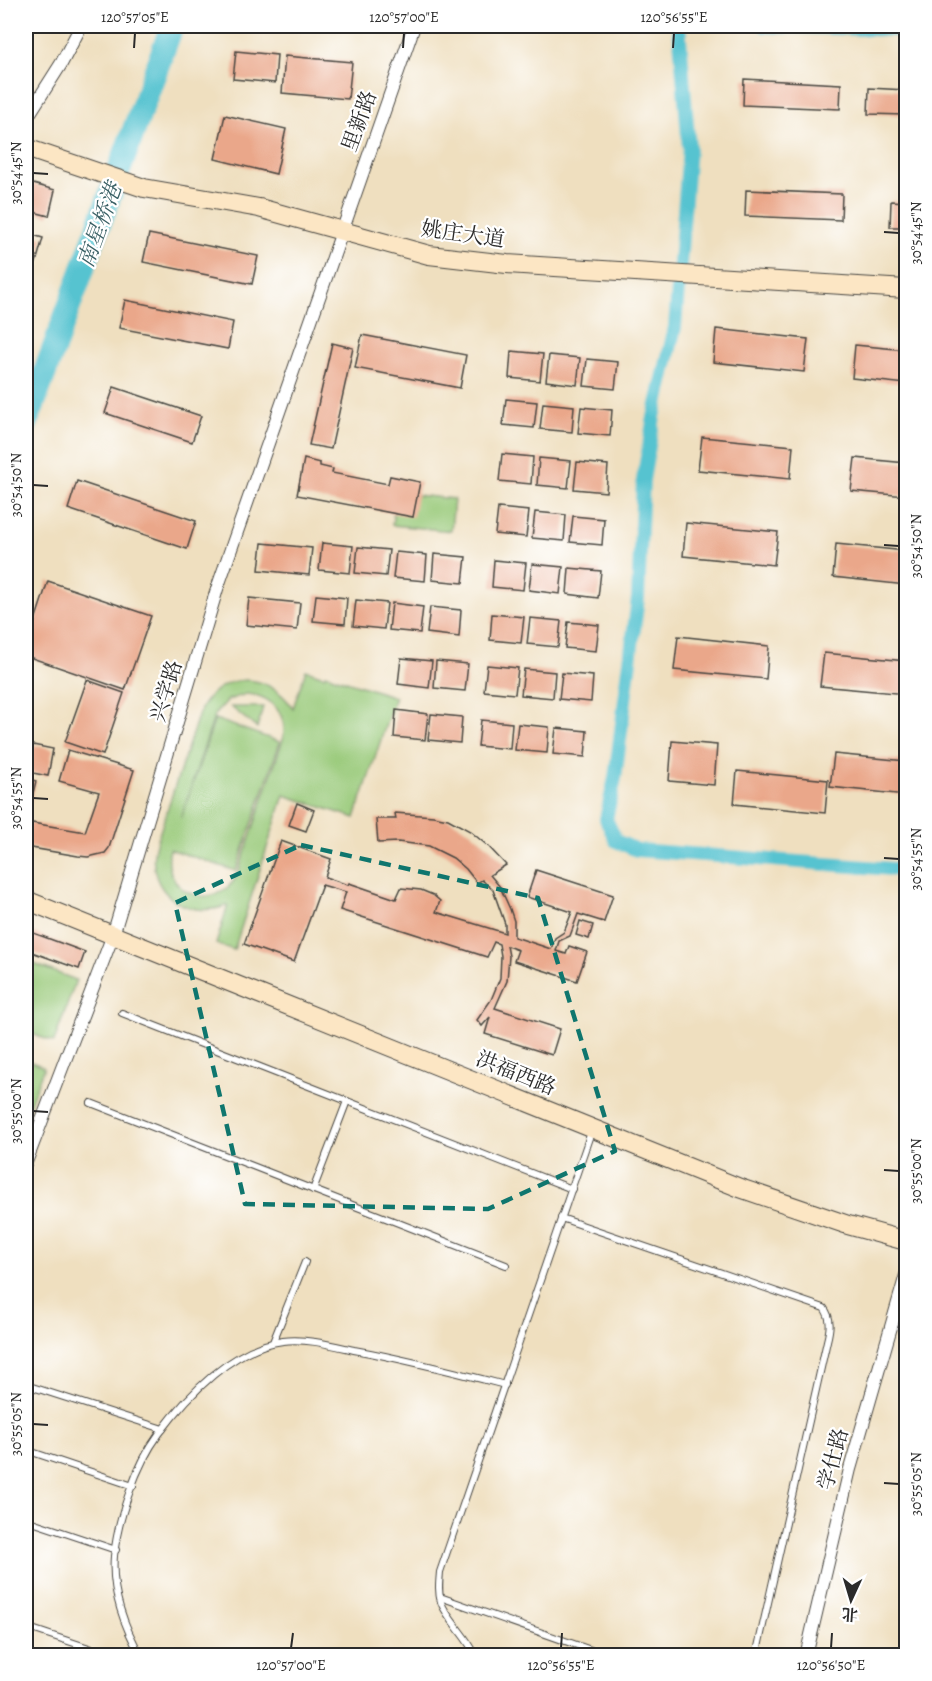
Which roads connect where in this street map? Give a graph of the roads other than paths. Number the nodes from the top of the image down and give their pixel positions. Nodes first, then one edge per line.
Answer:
1 (81, 26) edge
2 (414, 26) edge
3 (26, 119) edge
4 (26, 148) edge
5 (341, 230) junction
6 (906, 288) edge
7 (26, 900) edge
8 (113, 935) junction
9 (122, 1013) dead end
10 (347, 1101) junction
11 (91, 1103) dead end
12 (592, 1128) junction
13 (28, 1145) edge
14 (26, 1162) edge
15 (572, 1189) junction
16 (313, 1190) junction
17 (561, 1218) junction
18 (906, 1241) edge
19 (304, 1262) dead end
20 (506, 1265) dead end
21 (906, 1275) edge
22 (273, 1342) junction
23 (26, 1385) edge
24 (505, 1385) junction
25 (163, 1429) junction
26 (26, 1450) edge
27 (133, 1486) junction
28 (26, 1520) edge
29 (116, 1550) junction
30 (440, 1597) junction
31 (26, 1626) edge
32 (113, 1656) edge
33 (141, 1656) edge
34 (476, 1656) edge
35 (608, 1656) edge
36 (756, 1656) edge
37 (806, 1656) edge

1 - 3 street
2 - 5 street, 里新路
4 - 5 street, 姚庄大道
5 - 6 street, 姚庄大道
5 - 8 street, 兴学路
7 - 8 street, 洪福西路
8 - 12 street, 洪福西路
8 - 13 street, 兴学路
9 - 10 lane
10 - 15 lane
10 - 16 lane
11 - 16 lane
12 - 15 lane
12 - 18 street, 洪福西路
13 - 14 street, 兴学路
15 - 17 lane
16 - 20 lane
17 - 24 lane
17 - 36 lane
19 - 22 lane
21 - 37 street, 学仕路
22 - 24 lane
22 - 25 lane
23 - 25 lane
24 - 30 lane
25 - 27 lane
26 - 27 lane
27 - 29 lane
28 - 29 lane
29 - 33 lane
30 - 34 lane
30 - 35 lane
31 - 32 lane

